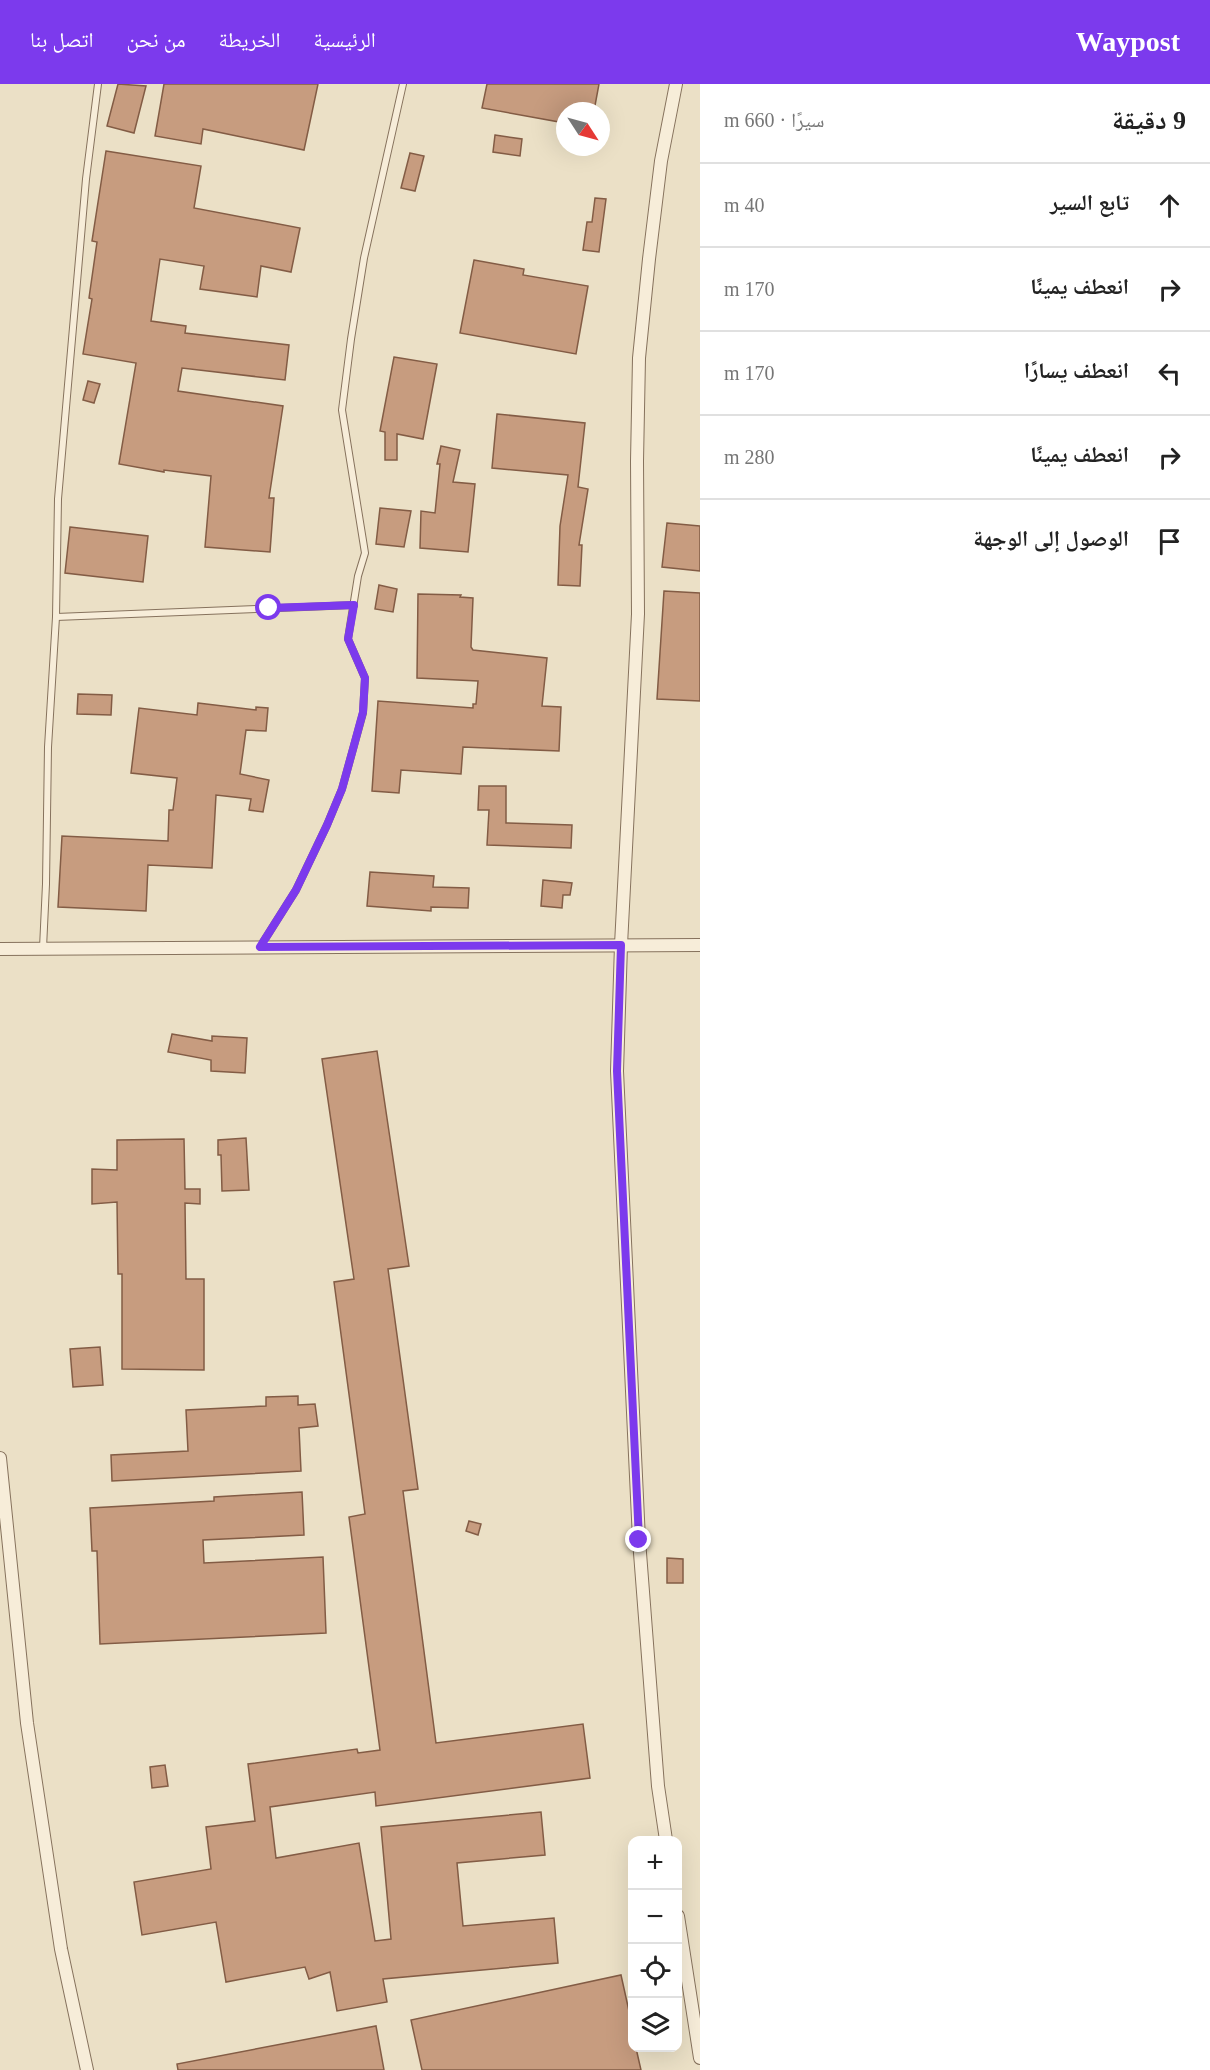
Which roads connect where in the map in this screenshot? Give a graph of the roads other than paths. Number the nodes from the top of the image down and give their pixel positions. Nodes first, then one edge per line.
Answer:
1 (98, 84) edge
2 (404, 84) edge
3 (676, 84) edge
4 (354, 605) junction
5 (56, 617) junction
6 (621, 945) junction
7 (700, 945) edge
8 (260, 947) junction
9 (43, 948) junction
10 (0, 949) edge
11 (0, 1458) edge
12 (665, 1836) edge
13 (682, 1942) edge
14 (700, 2058) edge
15 (87, 2070) edge

1 - 5 lane
2 - 4 lane
3 - 6 street
4 - 5 lane
4 - 8 lane
5 - 9 lane
6 - 7 street
6 - 8 street
6 - 12 street
8 - 9 street
9 - 10 street
11 - 15 street
13 - 14 street

